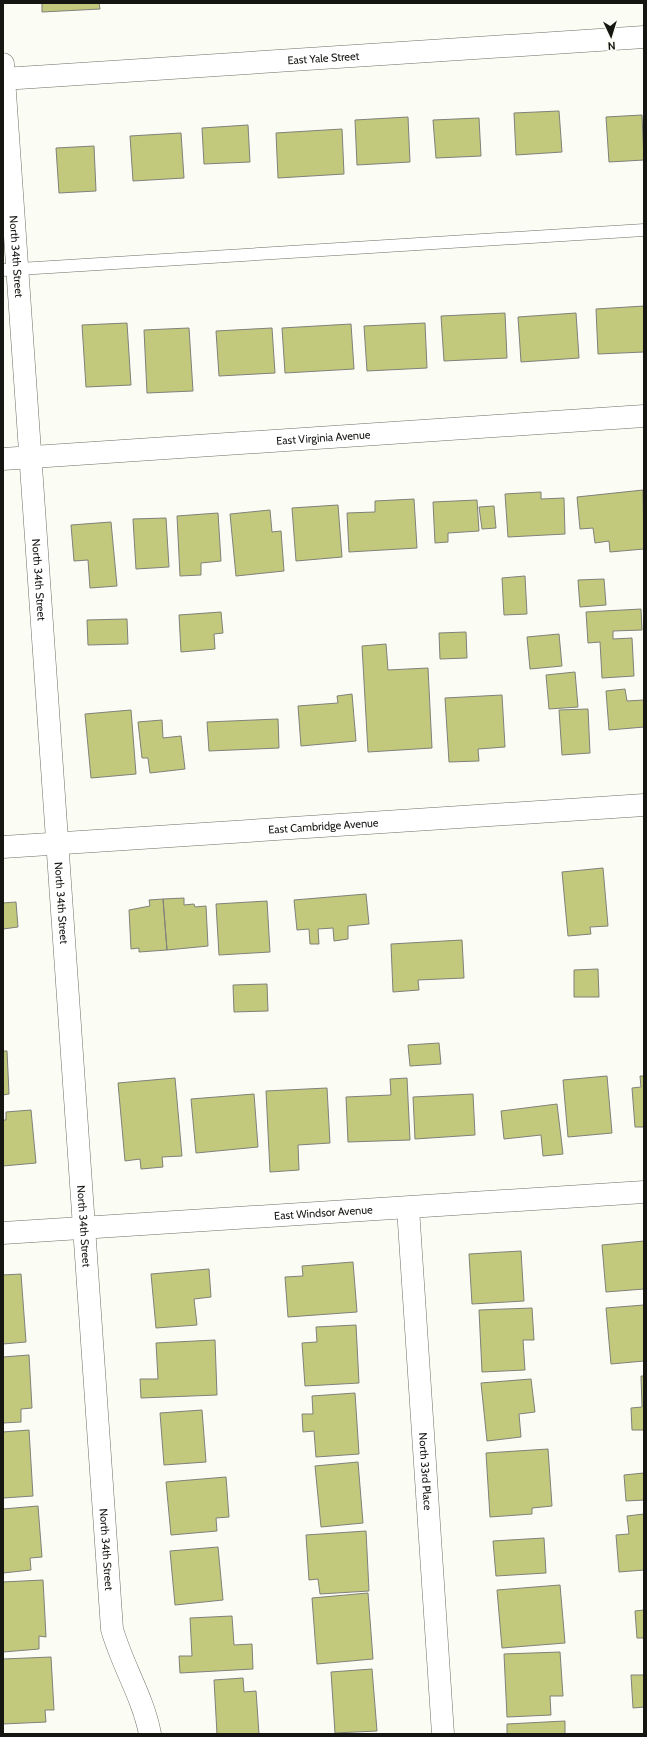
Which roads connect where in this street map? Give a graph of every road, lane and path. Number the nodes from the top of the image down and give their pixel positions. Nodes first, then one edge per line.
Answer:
1 (644, 37) edge
2 (3, 74) edge
3 (644, 230) edge
4 (11, 270) edge
5 (644, 416) edge
6 (31, 457) junction
7 (3, 458) edge
8 (644, 805) edge
9 (58, 844) junction
10 (3, 847) edge
11 (644, 1192) edge
12 (408, 1208) junction
13 (85, 1228) junction
14 (3, 1233) edge
15 (150, 1734) edge
16 (443, 1734) edge

1 - 2 street, East Yale Street
2 - 4 street, North 34th Street
3 - 4 lane
4 - 6 street, North 34th Street
5 - 6 street, East Virginia Avenue
6 - 7 street, East Virginia Avenue
6 - 9 street, North 34th Street
8 - 9 street, East Cambridge Avenue
9 - 10 street, East Cambridge Avenue
9 - 13 street, North 34th Street
11 - 12 street, East Windsor Avenue
12 - 13 street, East Windsor Avenue
12 - 16 street, North 33rd Place
13 - 14 street, East Windsor Avenue
13 - 15 street, North 34th Street

